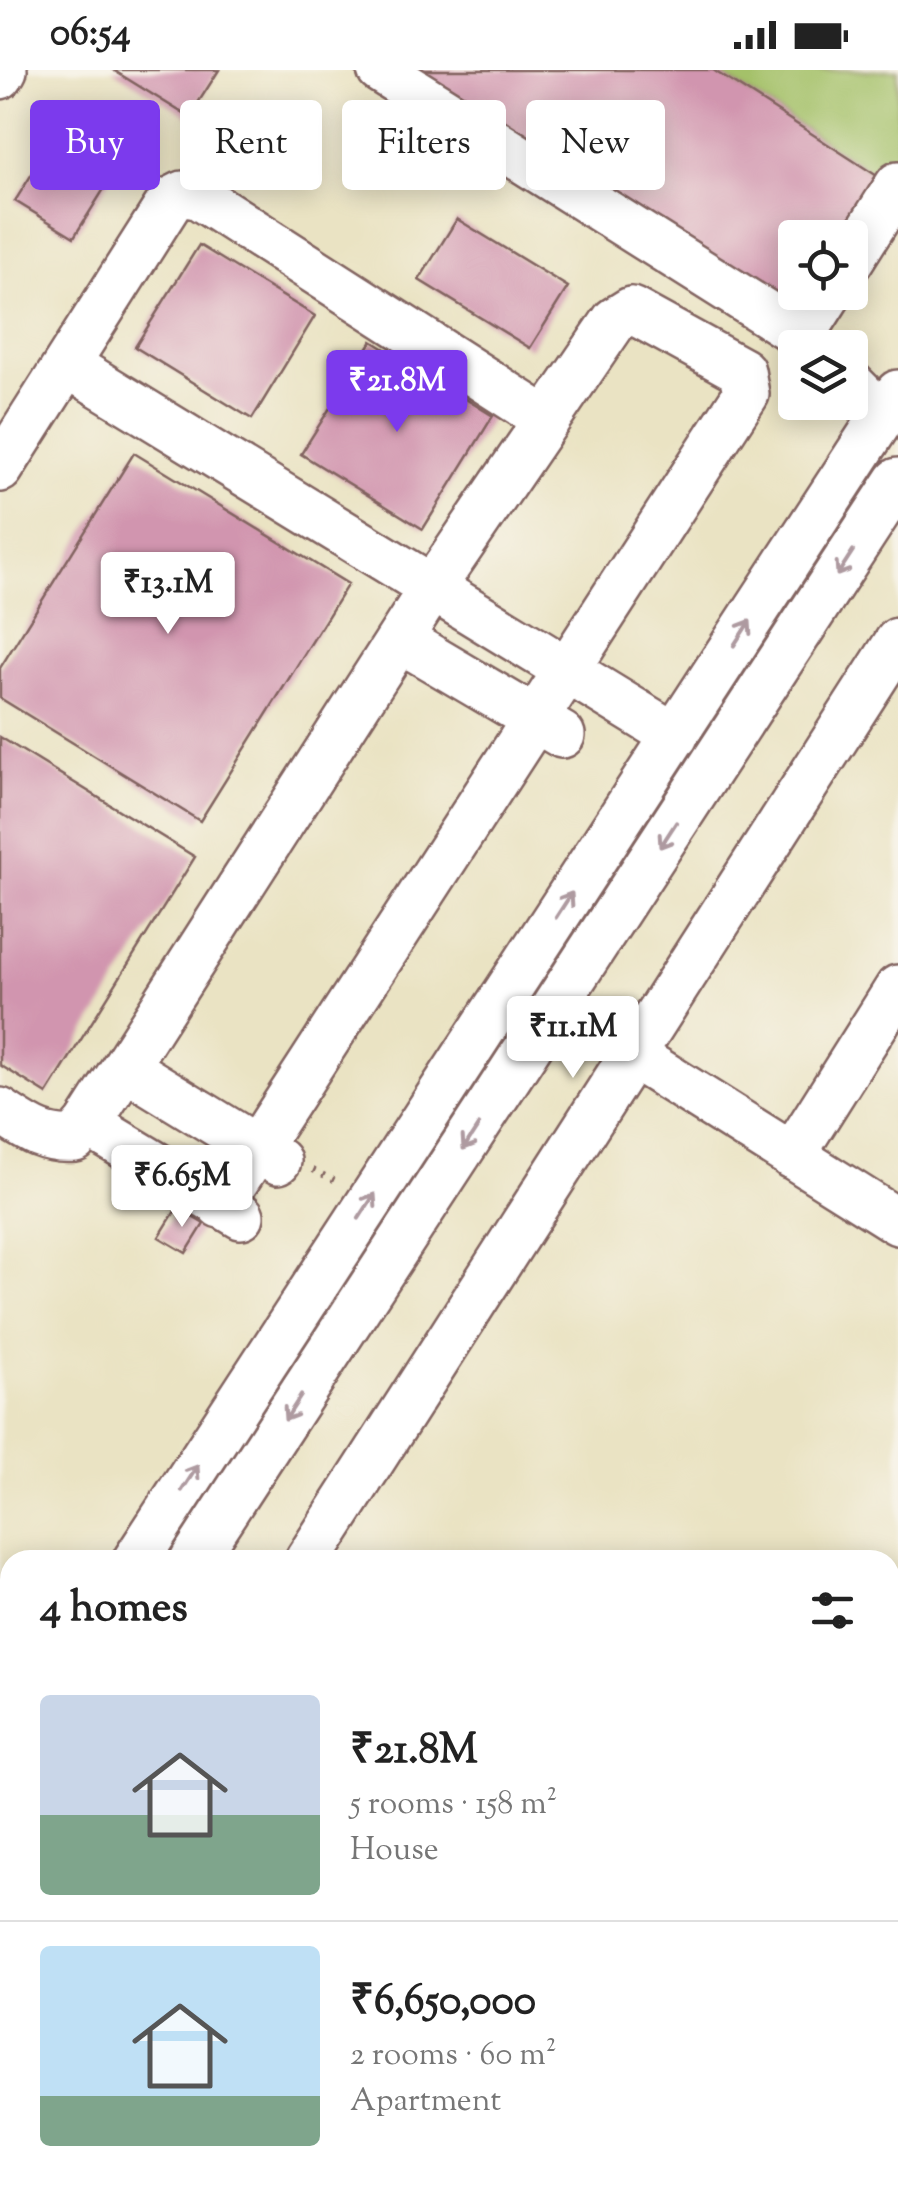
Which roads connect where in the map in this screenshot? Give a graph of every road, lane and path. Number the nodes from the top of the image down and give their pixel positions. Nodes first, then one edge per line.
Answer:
1 (380, 70) edge
2 (898, 185) edge
3 (868, 232) edge
4 (789, 330) edge
5 (68, 365) junction
6 (890, 404) edge
7 (547, 420) junction
8 (0, 468) edge
9 (898, 481) edge
10 (432, 588) junction
11 (401, 640) junction
12 (898, 641) edge
13 (567, 672) junction
14 (549, 728) junction
15 (674, 736) junction
16 (520, 972) junction
17 (898, 988) edge
18 (563, 997) junction
19 (634, 1056) junction
20 (124, 1068) junction
21 (0, 1111) edge
22 (88, 1124) junction
23 (267, 1154) junction
24 (792, 1156) junction
25 (371, 1200) junction
26 (898, 1222) edge
27 (143, 1550) edge
28 (199, 1550) edge
29 (314, 1550) edge

1 - 4 street
2 - 3 street
5 - 7 street
5 - 8 street
5 - 10 street
15 -> 6 street
7 - 10 street
7 - 13 street
9 -> 18 street
10 - 11 street
10 - 13 street
11 - 14 street
11 - 20 street
12 - 19 street
13 - 14 street
13 - 15 street
14 - 23 street
16 -> 15 street
16 - 18 street
16 - 25 street
17 - 24 street
18 -> 28 street
19 - 24 street
19 - 29 street
20 - 22 street
20 - 23 street
21 - 22 street
22 - 23 street
23 - 25 path
24 - 26 street
27 -> 25 street

